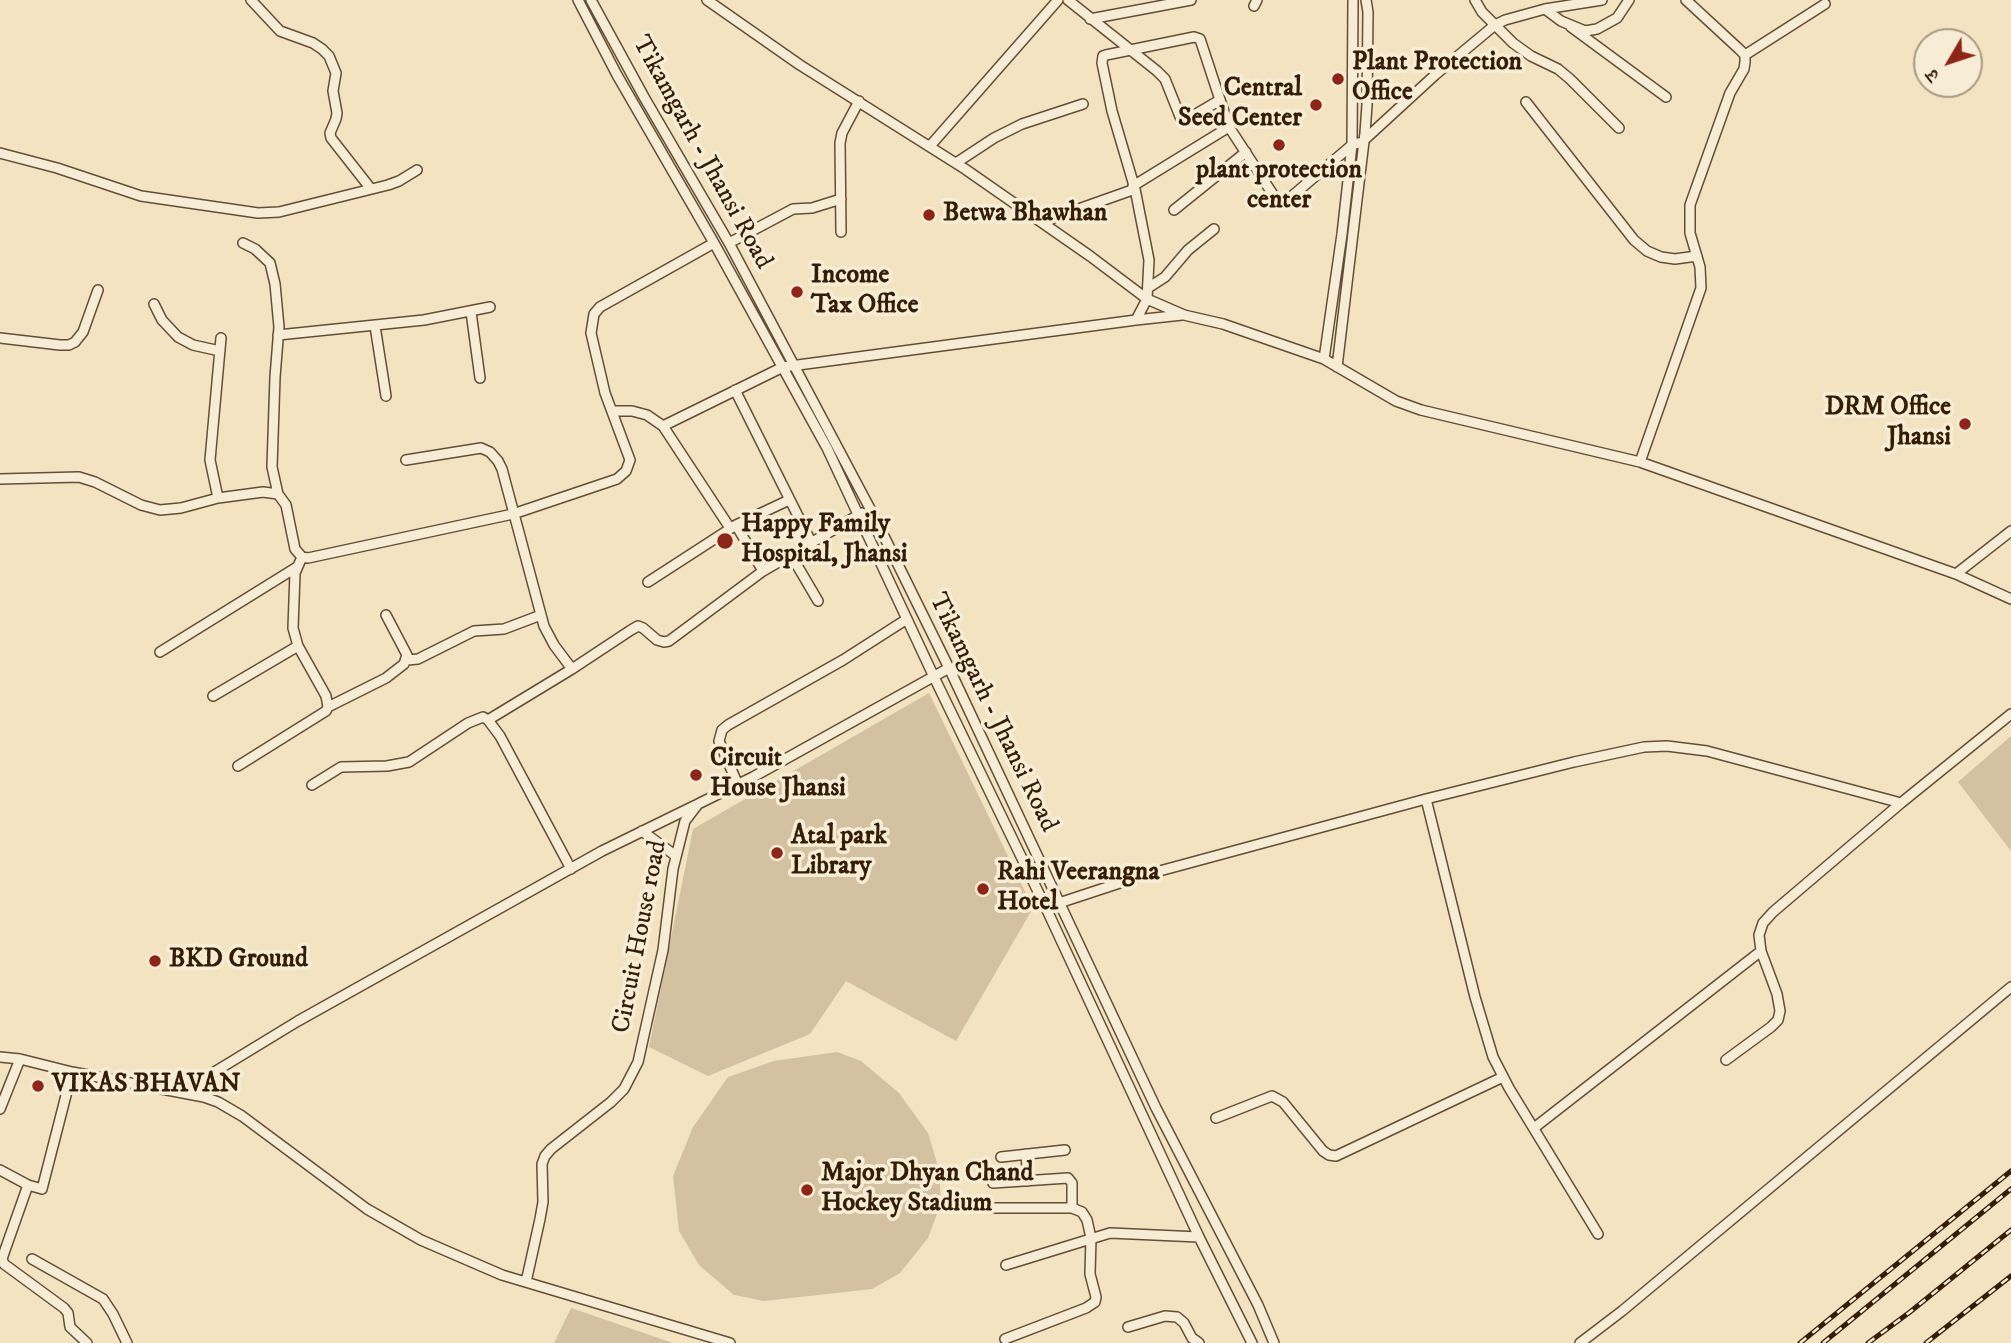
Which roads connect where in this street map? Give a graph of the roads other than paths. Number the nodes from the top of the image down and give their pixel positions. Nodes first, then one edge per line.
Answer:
1 (251, 0) edge
2 (578, 0) edge
3 (592, 0) edge
4 (709, 0) edge
5 (1058, 0) edge
6 (1068, 0) edge
7 (1191, 0) edge
8 (1353, 0) edge
9 (1366, 0) edge
10 (1475, 0) edge
11 (1602, 0) edge
12 (1629, 0) edge
13 (1686, 0) edge
14 (1825, 4) dead end
15 (1545, 9) junction
16 (1090, 19) junction
17 (1495, 25) junction
18 (1571, 27) junction
19 (1131, 51) junction
20 (1745, 55) junction
21 (623, 57) junction
22 (611, 63) junction
23 (1666, 97) dead end
24 (1220, 100) junction
25 (859, 101) junction
26 (1526, 102) dead end
27 (1083, 104) dead end
28 (1229, 127) junction
29 (1619, 128) dead end
30 (1362, 142) junction
31 (1352, 145) junction
32 (929, 146) junction
33 (1246, 152) junction
34 (0, 153) edge
35 (956, 163) junction
36 (417, 170) dead end
37 (1134, 187) junction
38 (371, 189) junction
39 (841, 200) junction
40 (1174, 211) dead end
41 (713, 215) junction
42 (702, 222) junction
43 (1042, 222) junction
44 (1214, 229) dead end
45 (841, 232) dead end
46 (243, 243) dead end
47 (714, 243) junction
48 (729, 243) junction
49 (1697, 256) junction
50 (1147, 288) junction
51 (98, 290) dead end
52 (1147, 299) junction
53 (154, 304) dead end
54 (490, 307) dead end
55 (471, 312) junction
56 (1184, 315) junction
57 (1136, 320) junction
58 (375, 326) junction
59 (278, 335) junction
60 (0, 338) edge
61 (221, 338) dead end
62 (220, 351) junction
63 (1324, 359) junction
64 (794, 365) junction
65 (783, 367) junction
66 (1337, 367) junction
67 (480, 379) dead end
68 (735, 390) junction
69 (386, 396) dead end
70 (612, 411) junction
71 (663, 426) junction
72 (406, 460) dead end
73 (1640, 462) junction
74 (0, 479) edge
75 (278, 494) junction
76 (218, 498) junction
77 (789, 500) junction
78 (870, 509) junction
79 (513, 514) junction
80 (859, 515) junction
81 (733, 527) junction
82 (2011, 531) edge
83 (812, 544) junction
84 (791, 555) junction
85 (302, 557) junction
86 (297, 567) junction
87 (763, 571) junction
88 (1956, 575) junction
89 (648, 582) dead end
90 (2011, 599) edge
91 (818, 601) dead end
92 (386, 615) dead end
93 (541, 615) junction
94 (907, 619) junction
95 (298, 646) junction
96 (160, 652) dead end
97 (407, 660) junction
98 (948, 668) junction
99 (572, 670) junction
100 (934, 677) junction
101 (213, 696) dead end
102 (328, 707) junction
103 (2011, 714) edge
104 (488, 720) junction
105 (238, 766) dead end
106 (313, 785) dead end
107 (738, 785) junction
108 (1426, 799) junction
109 (1901, 803) junction
110 (698, 804) junction
111 (642, 831) junction
112 (676, 856) junction
113 (571, 869) junction
114 (1059, 903) junction
115 (1761, 951) junction
116 (1095, 975) junction
117 (1080, 983) junction
118 (2011, 986) edge
119 (1, 1056) edge
120 (20, 1059) junction
121 (1726, 1060) dead end
122 (72, 1072) junction
123 (1503, 1077) junction
124 (184, 1093) junction
125 (0, 1109) edge
126 (1216, 1118) dead end
127 (1534, 1128) junction
128 (1065, 1150) dead end
129 (1026, 1154) junction
130 (1001, 1157) dead end
131 (0, 1170) edge
132 (1028, 1181) junction
133 (993, 1183) dead end
134 (28, 1185) junction
135 (995, 1208) dead end
136 (1072, 1208) junction
137 (1598, 1234) dead end
138 (1199, 1237) junction
139 (1091, 1238) junction
140 (32, 1259) dead end
141 (1006, 1265) dead end
142 (526, 1282) junction
143 (1128, 1327) dead end
144 (1005, 1339) dead end
145 (1250, 1339) edge
146 (125, 1342) edge
147 (87, 1343) edge
148 (730, 1343) edge
149 (1199, 1343) edge
150 (1240, 1343) edge
151 (1274, 1343) edge
152 (1580, 1343) edge

1 - 38 street
2 - 22 street, Tikamgarh - Jhansi Road
3 - 21 street, Tikamgarh - Jhansi Road
4 - 25 street
5 - 32 street
6 - 16 street
7 - 16 street
8 - 31 street
9 - 30 street
10 - 17 street
11 - 15 street
12 - 18 street
13 - 20 street
14 - 20 street
15 - 17 street
15 - 18 street
16 - 19 street
17 - 29 street
17 - 30 street
18 - 23 street
19 - 24 street
19 - 24 street
19 - 37 street
20 - 49 street
21 - 22 street
21 - 41 street, Tikamgarh - Jhansi Road
22 - 42 street, Tikamgarh - Jhansi Road
24 - 28 street
25 - 32 street
25 - 39 street
26 - 49 street
27 - 35 street
28 - 33 street
28 - 37 street
30 - 31 street
30 - 66 street
31 - 33 street
31 - 63 street
32 - 35 street
33 - 40 street
34 - 38 street
35 - 43 street
36 - 38 street
37 - 43 street
37 - 50 street
39 - 45 street
39 - 48 street
41 - 42 street
41 - 48 street, Tikamgarh - Jhansi Road
42 - 47 street, Tikamgarh - Jhansi Road
43 - 52 street
44 - 50 street
46 - 59 street
47 - 65 street, Tikamgarh - Jhansi Road
47 - 70 street
48 - 64 street, Tikamgarh - Jhansi Road
49 - 73 street
50 - 52 street
51 - 60 street
52 - 56 street
52 - 57 street
53 - 62 street
54 - 55 street
55 - 58 street
55 - 67 street
56 - 57 street
56 - 63 street
57 - 64 street
58 - 59 street
58 - 69 street
59 - 75 street
61 - 62 street
62 - 76 street
63 - 66 street
64 - 65 street
64 - 78 street, Tikamgarh - Jhansi Road
65 - 68 street
65 - 80 street, Tikamgarh - Jhansi Road
66 - 73 street
68 - 71 street
68 - 77 street
70 - 71 street
70 - 79 street
71 - 81 street
72 - 79 street
73 - 88 street
74 - 76 street
75 - 76 street
75 - 85 street
77 - 81 street
77 - 83 street
78 - 80 street
78 - 98 street, Tikamgarh - Jhansi Road
79 - 85 street
79 - 93 street
80 - 83 street
80 - 94 street, Tikamgarh - Jhansi Road
81 - 87 street
81 - 89 street
82 - 88 street
83 - 84 street
84 - 87 street
84 - 91 street
85 - 86 street
86 - 95 street
86 - 96 street
87 - 99 street
88 - 90 street
92 - 97 street
93 - 97 street
93 - 99 street
94 - 100 street, Tikamgarh - Jhansi Road
94 - 107 street
95 - 101 street
95 - 102 street
97 - 102 street
98 - 100 street
98 - 114 street, Tikamgarh - Jhansi Road
99 - 104 street
100 - 107 street
100 - 117 street, Tikamgarh - Jhansi Road
102 - 105 street
103 - 109 street
104 - 106 street
104 - 113 street
107 - 110 street
108 - 109 street
108 - 114 street
108 - 123 street
109 - 115 street
110 - 111 street
110 - 112 street, Circuit House road
111 - 112 street
111 - 113 street
112 - 142 street, Circuit House road
113 - 124 street
114 - 116 street, Tikamgarh - Jhansi Road
115 - 121 street
115 - 127 street
116 - 117 street
116 - 151 street, Tikamgarh - Jhansi Road
117 - 138 street, Tikamgarh - Jhansi Road
118 - 152 street
119 - 120 street
120 - 122 street
120 - 125 street
122 - 124 street
122 - 134 street
123 - 126 street
123 - 127 street
124 - 142 street
127 - 137 street
128 - 129 street
129 - 130 street
129 - 132 street
131 - 134 street
132 - 133 street
132 - 136 street
134 - 147 street
135 - 136 street
136 - 139 street
138 - 139 street
138 - 145 street, Tikamgarh - Jhansi Road
139 - 141 street
139 - 144 street
140 - 146 street
142 - 148 street
143 - 149 street
145 - 150 street

